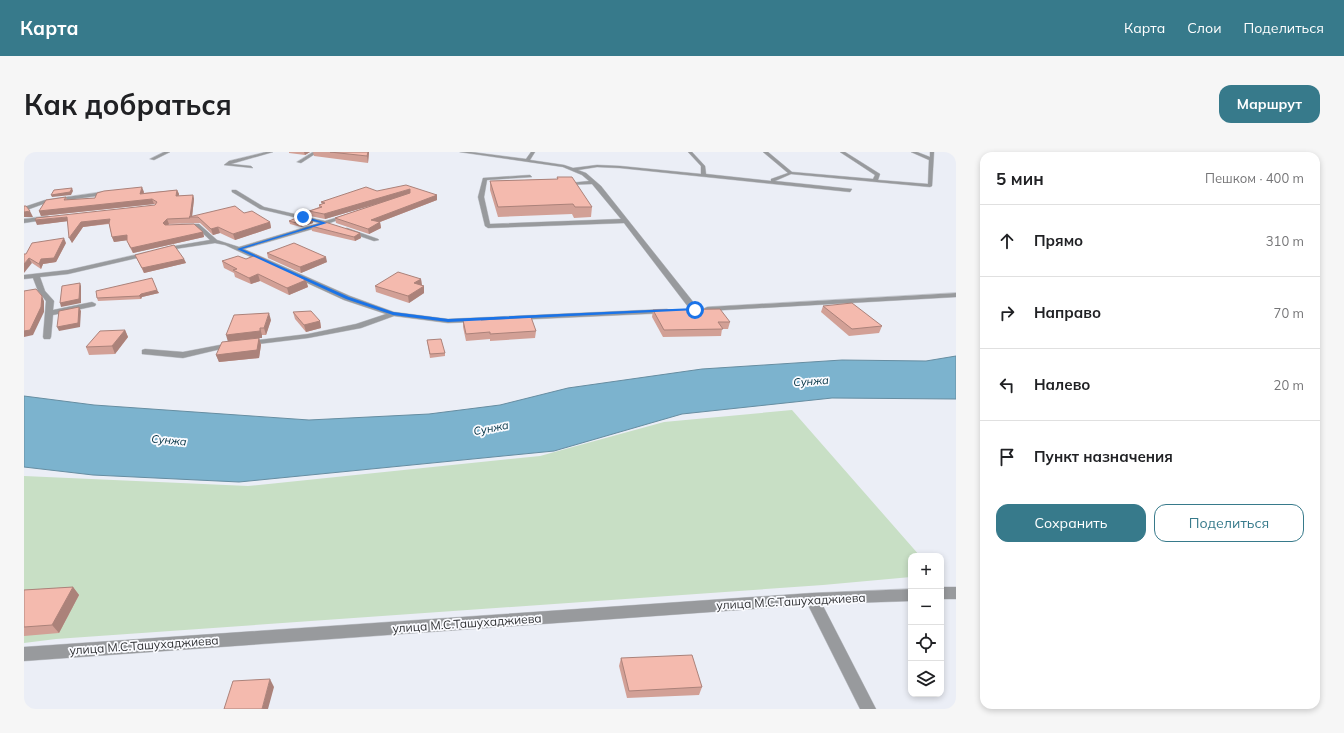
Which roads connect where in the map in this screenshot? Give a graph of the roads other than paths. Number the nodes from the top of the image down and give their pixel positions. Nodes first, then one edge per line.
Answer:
1 (168, 152) edge
2 (247, 152) edge
3 (271, 152) edge
4 (316, 152) edge
5 (462, 152) edge
6 (533, 152) edge
7 (690, 152) edge
8 (765, 152) edge
9 (842, 152) edge
10 (913, 152) edge
11 (932, 152) edge
12 (152, 159) dead end
13 (932, 159) junction
14 (527, 161) junction
15 (299, 162) dead end
16 (251, 167) dead end
17 (574, 169) junction
18 (791, 174) junction
19 (704, 175) junction
20 (530, 176) dead end
21 (770, 181) junction
22 (593, 182) junction
23 (874, 182) junction
24 (554, 184) edge
25 (484, 187) junction
26 (492, 187) edge
27 (234, 190) dead end
28 (850, 190) dead end
29 (102, 194) edge
30 (24, 209) edge
31 (353, 213) edge
32 (54, 218) edge
33 (24, 221) edge
34 (626, 221) junction
35 (325, 223) junction
36 (176, 226) edge
37 (335, 226) edge
38 (342, 228) edge
39 (215, 240) junction
40 (376, 240) dead end
41 (239, 249) junction
42 (36, 276) junction
43 (24, 277) edge
44 (956, 296) edge
45 (92, 304) dead end
46 (679, 311) edge
47 (50, 313) junction
48 (393, 314) junction
49 (47, 337) dead end
50 (145, 352) dead end
51 (944, 593) edge
52 (956, 593) edge
53 (908, 595) edge
54 (812, 599) junction
55 (26, 656) edge
56 (868, 709) edge

1 - 12 street
2 - 3 street
3 - 16 street
4 - 15 street
5 - 14 street
6 - 14 street
7 - 19 street
8 - 18 street
9 - 23 street
10 - 13 street
11 - 13 street
13 - 23 street
14 - 17 street
17 - 19 street
17 - 22 street
18 - 21 street
18 - 23 street
19 - 21 street
20 - 25 street
21 - 28 street
22 - 24 street
22 - 34 street
25 - 26 street
25 - 34 street
27 - 35 street
29 - 30 street
31 - 35 street
32 - 33 street
34 - 44 street
35 - 37 street
35 - 41 street
36 - 39 street
38 - 40 street
39 - 41 street
39 - 42 street
41 - 48 street
42 - 43 street
42 - 47 street
45 - 47 street
46 - 48 street
47 - 49 street
48 - 50 street
51 - 52 street
53 - 54 street, улица М.С.Ташухаджиева
54 - 55 street, улица М.С.Ташухаджиева
54 - 56 street

